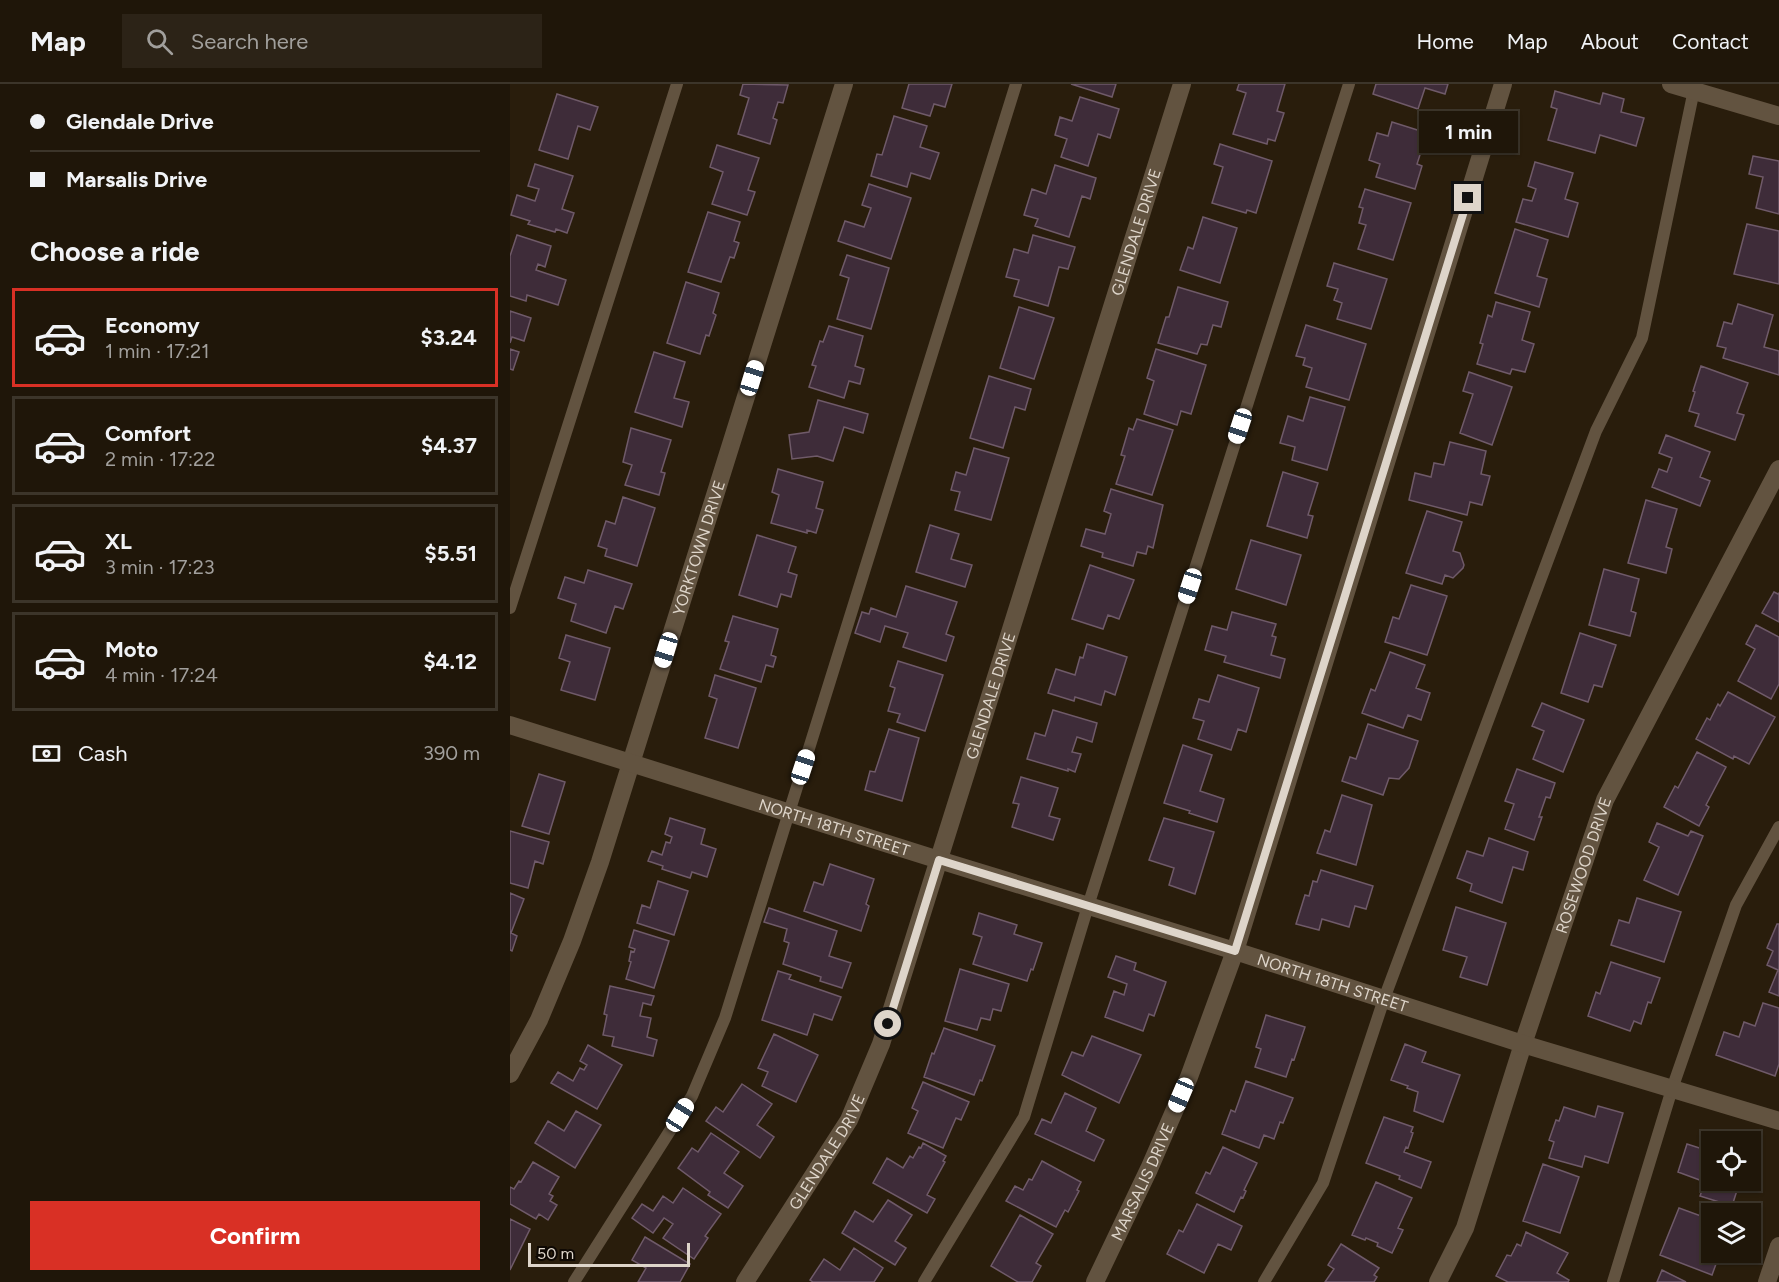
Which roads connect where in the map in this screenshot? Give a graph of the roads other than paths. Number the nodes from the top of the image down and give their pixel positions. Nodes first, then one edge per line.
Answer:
1 (677, 84) edge
2 (844, 84) edge
3 (1016, 84) edge
4 (1182, 84) edge
5 (1349, 84) edge
6 (1503, 84) edge
7 (1671, 84) edge
8 (1694, 87) edge
9 (1779, 116) edge
10 (1779, 468) edge
11 (510, 608) edge
12 (510, 725) edge
13 (631, 763) junction
14 (789, 813) junction
15 (1779, 827) edge
16 (939, 860) junction
17 (1089, 906) junction
18 (1235, 951) junction
19 (1384, 999) junction
20 (1524, 1044) junction
21 (510, 1074) edge
22 (1672, 1089) junction
23 (1779, 1121) edge
24 (1779, 1246) edge
25 (574, 1282) edge
26 (746, 1282) edge
27 (924, 1282) edge
28 (1095, 1282) edge
29 (1264, 1282) edge
30 (1438, 1282) edge
31 (1613, 1282) edge
32 (1767, 1282) edge

1 - 11 lane
2 - 13 street, YORKTOWN DRIVE
3 - 14 lane
4 - 16 street, GLENDALE DRIVE
5 - 17 lane
6 - 18 street, MARSALIS DRIVE
7 - 8 street
8 - 9 street
8 - 19 lane
10 - 20 street, ROSEWOOD DRIVE
12 - 13 street, NORTH 18TH STREET
13 - 14 street, NORTH 18TH STREET
13 - 21 street, YORKTOWN DRIVE
14 - 16 street, NORTH 18TH STREET
14 - 25 lane
15 - 22 lane
16 - 17 street, NORTH 18TH STREET
16 - 26 street, GLENDALE DRIVE
17 - 18 street, NORTH 18TH STREET
17 - 27 lane
18 - 19 street, NORTH 18TH STREET
18 - 28 street, MARSALIS DRIVE
19 - 20 street, NORTH 18TH STREET
19 - 29 lane
20 - 22 street, NORTH 18TH STREET
20 - 30 street, ROSEWOOD DRIVE
22 - 23 street, NORTH 18TH STREET
22 - 31 lane
24 - 32 street

